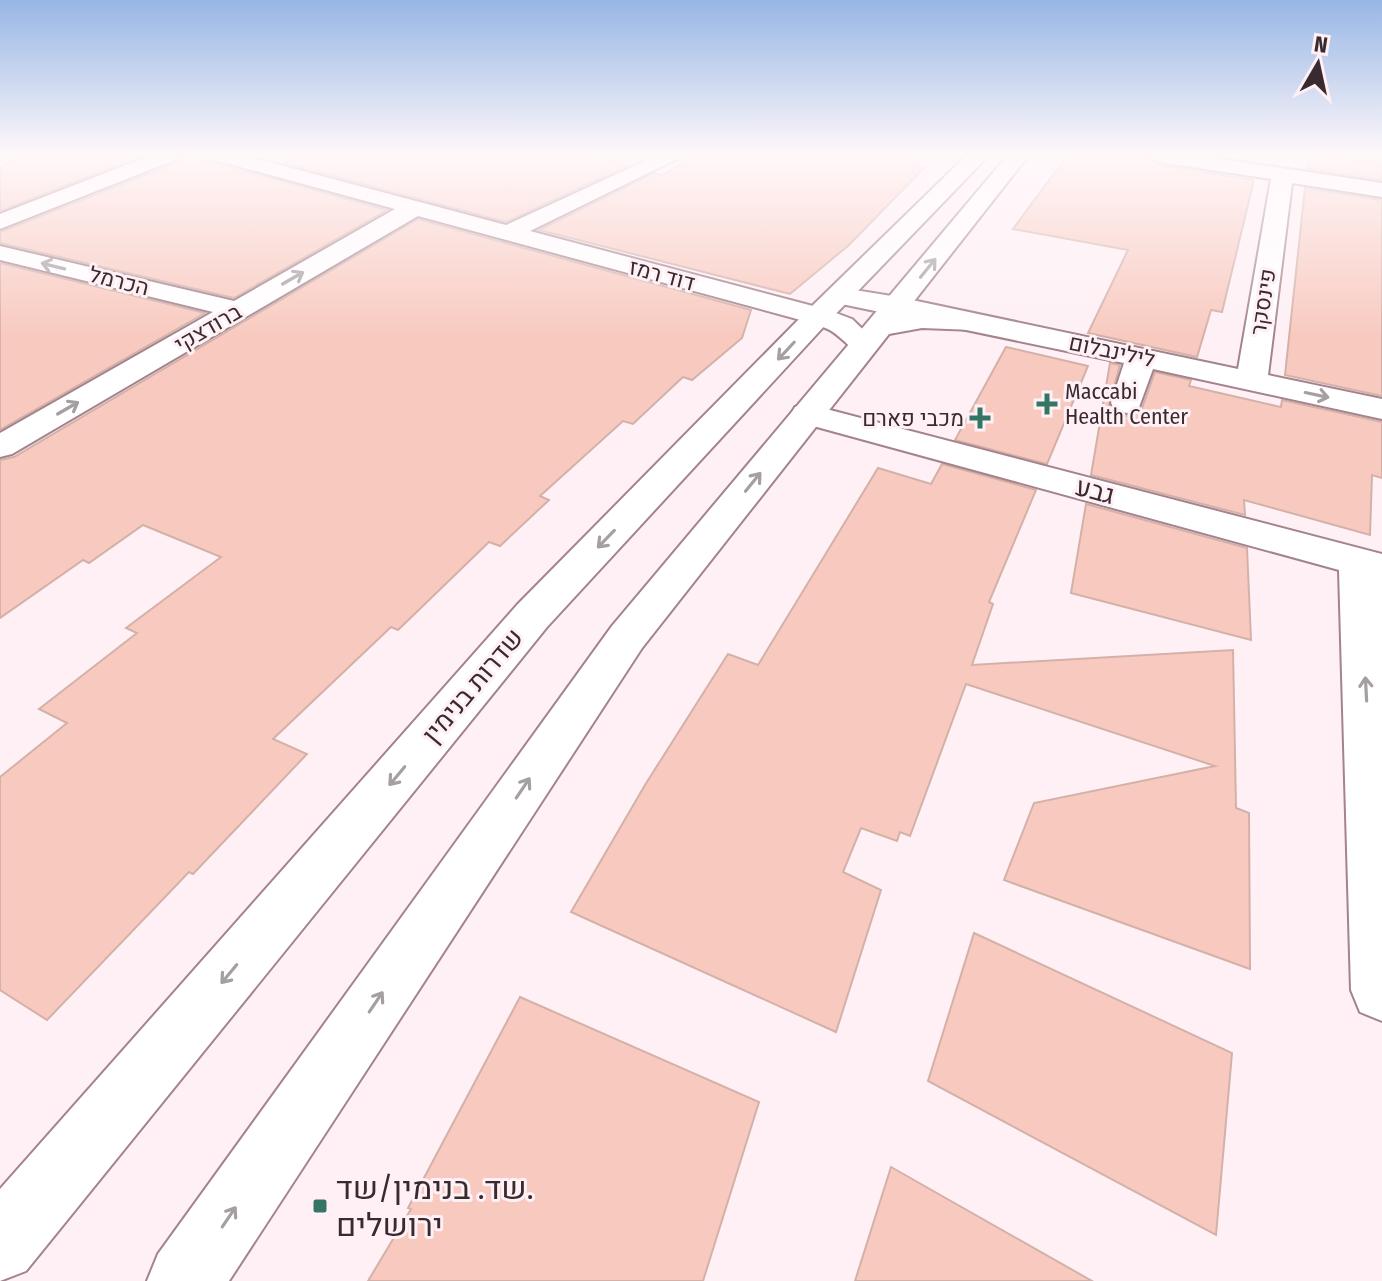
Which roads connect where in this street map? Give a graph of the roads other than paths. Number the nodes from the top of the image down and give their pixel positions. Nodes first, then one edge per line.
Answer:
1 (401, 216) edge
2 (447, 216) edge
3 (545, 216) edge
4 (919, 216) edge
5 (970, 216) edge
6 (1276, 216) edge
7 (508, 233) junction
8 (0, 253) edge
9 (898, 305) junction
10 (830, 306) junction
11 (238, 310) junction
12 (974, 322) junction
13 (870, 336) junction
14 (1141, 357) junction
15 (1252, 381) junction
16 (1127, 403) dead end
17 (1382, 409) edge
18 (807, 414) junction
19 (0, 447) edge
20 (1371, 565) edge
21 (1382, 990) edge
22 (0, 1245) edge
23 (185, 1281) edge

11 -> 1 street, ברודצקי
2 - 7 street, דוד רמז
3 - 7 street
4 - 10 street, שדרות בנימין
9 -> 5 street
6 - 15 street, פינסקר
7 - 10 street, דוד רמז
11 -> 8 street, הכרמל
9 - 10 street, לילינבלום
9 - 12 street, לילינבלום
9 - 13 street
10 - 13 street, דוד רמז
10 -> 22 street, שדרות בנימין
19 -> 11 street, ברודצקי
12 - 13 street
12 - 14 street, לילינבלום
13 - 18 street
14 - 15 street, לילינבלום
14 - 16 street
15 -> 17 street, לילינבלום
18 - 20 street, גבע
23 -> 18 street
21 -> 20 street

